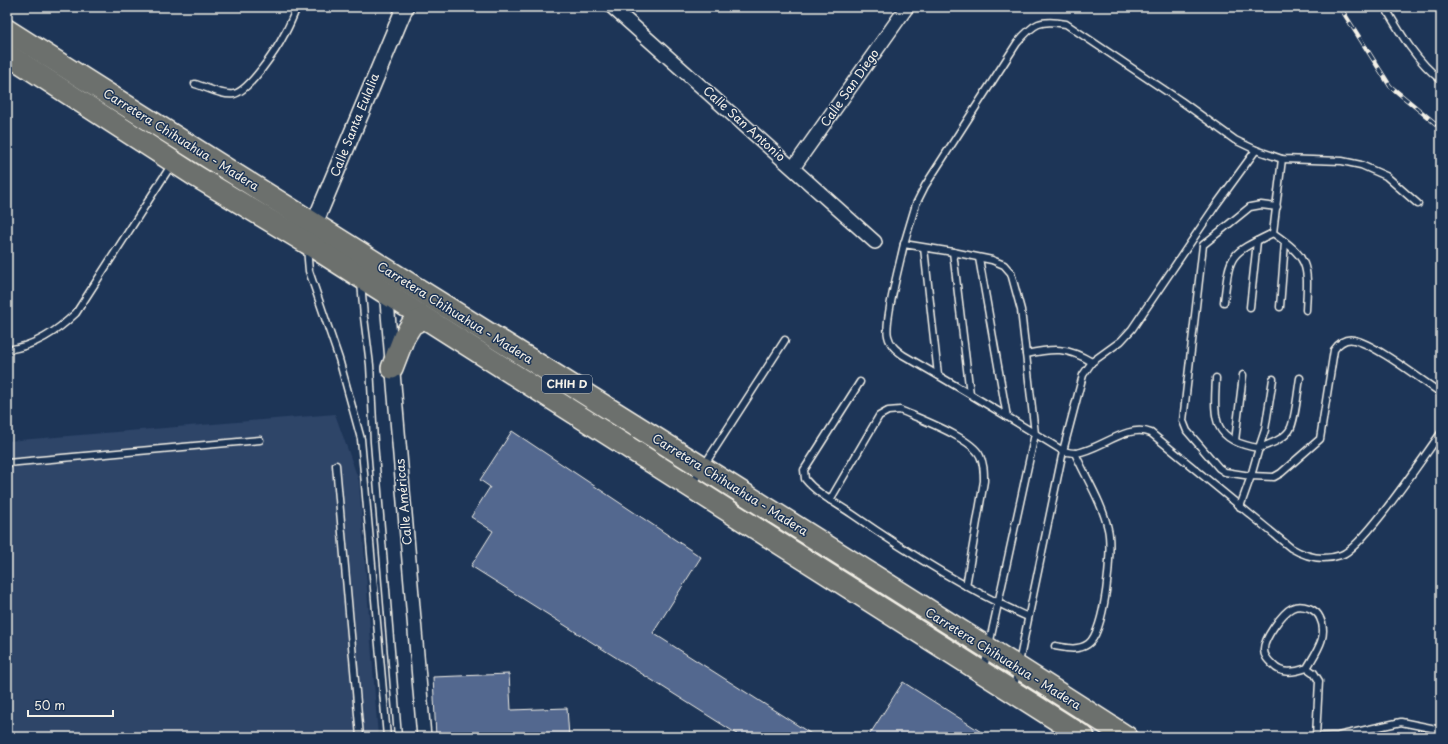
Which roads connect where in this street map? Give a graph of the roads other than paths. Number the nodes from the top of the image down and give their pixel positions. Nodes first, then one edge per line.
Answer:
1 (297, 7) edge
2 (405, 7) edge
3 (612, 7) edge
4 (907, 7) edge
5 (1385, 7) edge
6 (10, 40) edge
7 (1441, 80) edge
8 (195, 84) dead end
9 (1256, 150) junction
10 (1282, 159) junction
11 (174, 161) junction
12 (792, 168) junction
13 (1418, 204) dead end
14 (1277, 207) junction
15 (314, 223) junction
16 (1273, 233) junction
17 (1257, 241) junction
18 (875, 242) dead end
19 (1285, 242) junction
20 (307, 243) junction
21 (904, 244) junction
22 (924, 248) junction
23 (953, 252) junction
24 (979, 258) junction
25 (360, 265) junction
26 (384, 268) junction
27 (386, 294) junction
28 (1224, 302) dead end
29 (1250, 307) dead end
30 (1280, 307) dead end
31 (1306, 310) dead end
32 (424, 318) junction
33 (785, 340) dead end
34 (7, 350) edge
35 (1026, 354) junction
36 (1092, 362) junction
37 (392, 368) junction
38 (938, 375) junction
39 (1243, 375) dead end
40 (1216, 378) dead end
41 (1300, 378) dead end
42 (1273, 379) dead end
43 (860, 382) dead end
44 (1441, 393) edge
45 (970, 394) junction
46 (1008, 417) junction
47 (1441, 433) edge
48 (1035, 434) junction
49 (260, 440) dead end
50 (1234, 441) junction
51 (1259, 448) junction
52 (1063, 451) junction
53 (1075, 453) junction
54 (7, 464) edge
55 (336, 465) dead end
56 (702, 467) junction
57 (1251, 476) junction
58 (690, 487) junction
59 (830, 500) junction
60 (1240, 507) junction
61 (807, 533) junction
62 (800, 558) junction
63 (846, 559) junction
64 (833, 578) junction
65 (966, 586) junction
66 (999, 604) junction
67 (1028, 617) junction
68 (1055, 646) dead end
69 (989, 650) junction
70 (1017, 667) junction
71 (1307, 668) junction
72 (983, 672) junction
73 (1013, 692) junction
74 (1439, 730) edge
75 (1365, 734) edge
76 (1351, 735) edge
77 (360, 737) edge
78 (387, 737) edge
79 (398, 737) edge
80 (424, 737) edge
81 (1084, 737) edge
82 (1127, 737) edge
83 (1314, 737) edge
84 (1437, 737) edge

1 - 8 lane
2 - 15 street, Calle Santa Eulalia
3 - 12 street, Calle San Antonio
4 - 12 street, Calle San Diego
5 - 7 lane
6 - 11 highway, Carretera Chihuahua - Madera / CHIH D
6 - 15 highway, Carretera Chihuahua - Madera / CHIH D
9 - 10 lane
9 - 21 lane
9 - 36 lane
10 - 13 lane
10 - 14 lane
11 - 20 highway, Carretera Chihuahua - Madera / CHIH D
11 - 34 lane
12 - 18 street, Calle San Antonio
14 - 16 lane
14 - 57 lane
15 - 20 street, Calle Santa Eulalia
15 - 25 highway, Carretera Chihuahua - Madera / CHIH D
16 - 17 lane
16 - 19 lane
17 - 28 lane
17 - 29 lane
19 - 30 lane
19 - 31 lane
20 - 25 highway, Carretera Chihuahua - Madera / CHIH D
20 - 78 lane
21 - 22 lane
21 - 38 lane
22 - 23 lane
22 - 38 lane
23 - 24 lane
23 - 45 lane
24 - 35 lane
24 - 46 lane
25 - 26 highway, Carretera Chihuahua - Madera / CHIH D
25 - 27 highway, Carretera Chihuahua - Madera / CHIH D
25 - 79 lane
26 - 27 street, Calle Américas
26 - 56 highway, Carretera Chihuahua - Madera / CHIH D
27 - 32 highway, Carretera Chihuahua - Madera / CHIH D
27 - 37 street, Calle Américas
32 - 37 highway
32 - 58 highway, Carretera Chihuahua - Madera / CHIH D
33 - 56 lane
35 - 36 lane
35 - 48 lane
36 - 52 lane
37 - 80 street, Calle Américas
38 - 45 lane
39 - 50 lane
40 - 50 lane
41 - 51 lane
42 - 51 lane
43 - 59 lane
44 - 57 lane
45 - 46 lane
46 - 48 lane
47 - 60 lane
48 - 52 lane
48 - 66 lane
49 - 54 lane
50 - 51 lane
51 - 57 lane
52 - 53 lane
52 - 67 lane
53 - 60 lane
53 - 68 lane
55 - 77 lane
56 - 58 lane
56 - 61 highway, Carretera Chihuahua - Madera / CHIH D
57 - 60 lane
58 - 62 highway, Carretera Chihuahua - Madera / CHIH D
59 - 65 lane
59 - 65 lane
61 - 62 highway
61 - 63 highway, Carretera Chihuahua - Madera / CHIH D
62 - 64 highway, Carretera Chihuahua - Madera / CHIH D
63 - 64 highway
63 - 69 highway, Carretera Chihuahua - Madera / CHIH D
64 - 72 highway, Carretera Chihuahua - Madera / CHIH D
65 - 66 lane
66 - 67 lane
66 - 69 lane
67 - 70 lane
69 - 70 highway, Carretera Chihuahua - Madera / CHIH D
69 - 72 lane
70 - 73 lane
70 - 82 highway, Carretera Chihuahua - Madera / CHIH D
71 - 71 lane
71 - 83 lane
72 - 73 highway, Carretera Chihuahua - Madera / CHIH D
73 - 81 highway, Carretera Chihuahua - Madera / CHIH D
74 - 75 lane
74 - 84 lane
75 - 76 lane
76 - 83 lane

